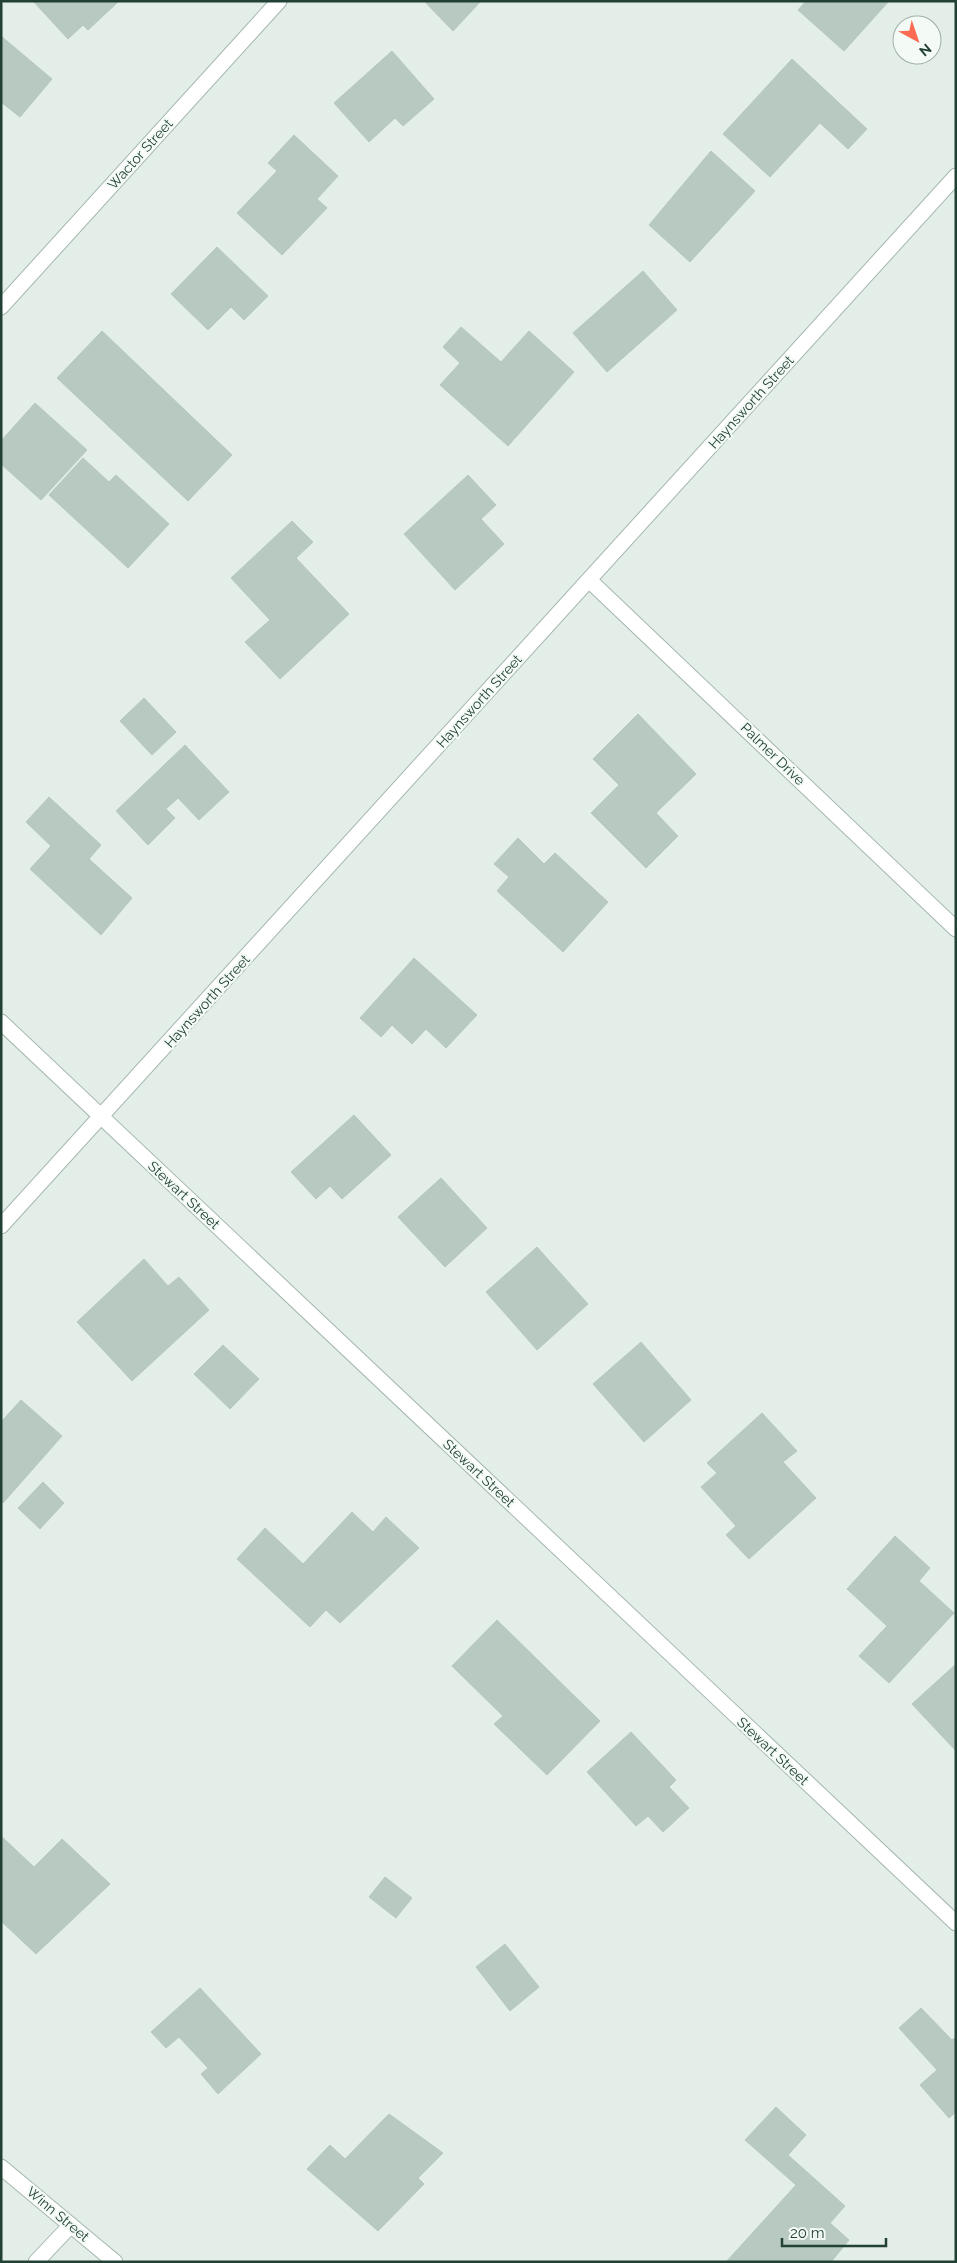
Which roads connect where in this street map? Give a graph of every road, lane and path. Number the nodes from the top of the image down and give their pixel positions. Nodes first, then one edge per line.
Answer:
1 (279, 1) edge
2 (956, 176) edge
3 (1, 307) edge
4 (589, 580) junction
5 (956, 929) edge
6 (1, 1022) edge
7 (102, 1117) junction
8 (1, 1226) edge
9 (956, 1923) edge
10 (1, 2167) edge
11 (71, 2225) junction
12 (36, 2262) edge
13 (115, 2262) edge

1 - 3 street, Wactor Street
2 - 4 street, Haynsworth Street
4 - 5 street, Palmer Drive
4 - 7 street, Haynsworth Street
6 - 7 street, Stewart Street
7 - 8 street, Haynsworth Street
7 - 9 street, Stewart Street
10 - 11 street, Winn Street
11 - 12 street
11 - 13 street, Winn Street

